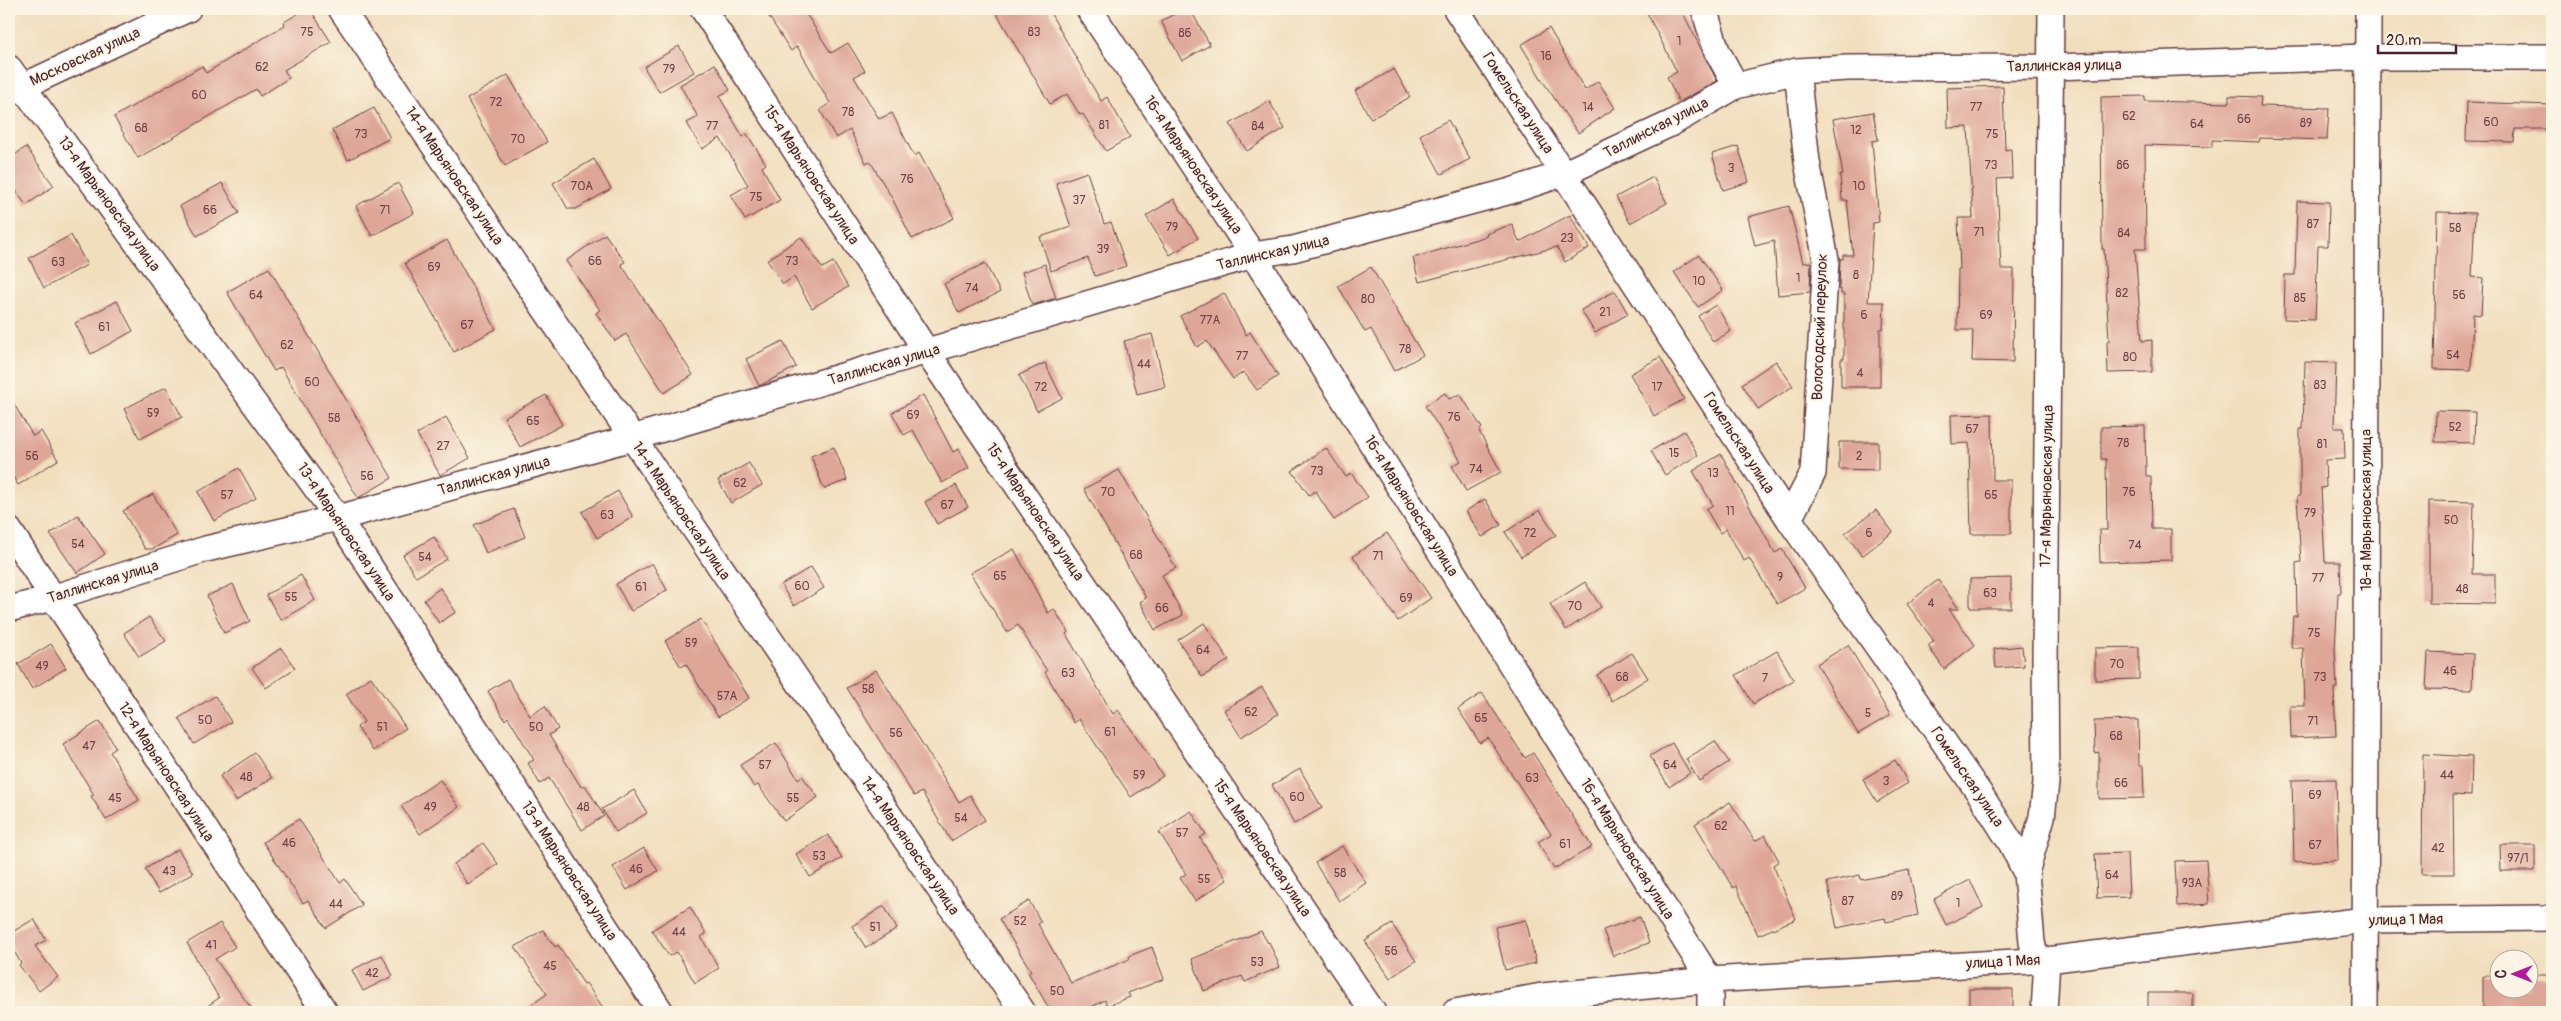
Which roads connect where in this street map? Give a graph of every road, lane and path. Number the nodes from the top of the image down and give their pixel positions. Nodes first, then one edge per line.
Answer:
1 (188, 9) edge
2 (341, 9) edge
3 (703, 9) edge
4 (1089, 9) edge
5 (1456, 9) edge
6 (1704, 9) edge
7 (2051, 9) edge
8 (2368, 9) edge
9 (2367, 57) junction
10 (2552, 57) edge
11 (2052, 67) junction
12 (1797, 71) junction
13 (13, 82) edge
14 (1736, 86) junction
15 (1565, 173) junction
16 (1253, 255) junction
17 (927, 352) junction
18 (632, 438) junction
19 (338, 518) junction
20 (1788, 519) junction
21 (9, 530) edge
22 (52, 598) junction
23 (9, 609) edge
24 (2026, 873) junction
25 (2552, 918) edge
26 (2365, 920) junction
27 (2041, 960) junction
28 (1710, 980) junction
29 (325, 1012) edge
30 (661, 1012) edge
31 (1023, 1012) edge
32 (1373, 1012) edge
33 (1455, 1012) edge
34 (1710, 1012) edge
35 (2044, 1012) edge
36 (2365, 1012) edge

1 - 13 street, Московская улица
2 - 18 street, 14-я Марьяновская улица
3 - 17 street, 15-я Марьяновская улица
4 - 16 street, 16-я Марьяновская улица
5 - 15 street, Гомельская улица
6 - 14 street
7 - 11 street, 17-я Марьяновская улица
8 - 9 street, 18-я Марьяновская улица
9 - 10 street, Таллинская улица
9 - 11 street, Таллинская улица
9 - 26 street, 18-я Марьяновская улица
11 - 12 street, Таллинская улица
11 - 24 street, 17-я Марьяновская улица
12 - 14 street, Таллинская улица
12 - 20 street, Вологодский переулок
13 - 19 street, 13-я Марьяновская улица
14 - 15 street, Таллинская улица
15 - 16 street, Таллинская улица
15 - 20 street, Гомельская улица
16 - 17 street, Таллинская улица
16 - 28 street, 16-я Марьяновская улица
17 - 18 street, Таллинская улица
17 - 32 street, 15-я Марьяновская улица
18 - 19 street, Таллинская улица
18 - 31 street, 14-я Марьяновская улица
19 - 22 street, Таллинская улица
19 - 30 street, 13-я Марьяновская улица
20 - 24 street, Гомельская улица
21 - 22 street, 12-я Марьяновская улица
22 - 23 street, Таллинская улица
22 - 29 street, 12-я Марьяновская улица
24 - 27 street, 17-я Марьяновская улица
25 - 26 street, улица 1 Мая
26 - 27 street, улица 1 Мая
26 - 36 street, 18-я Марьяновская улица
27 - 28 street, улица 1 Мая
27 - 35 street, 17-я Марьяновская улица
28 - 33 street, улица 1 Мая
28 - 34 street

